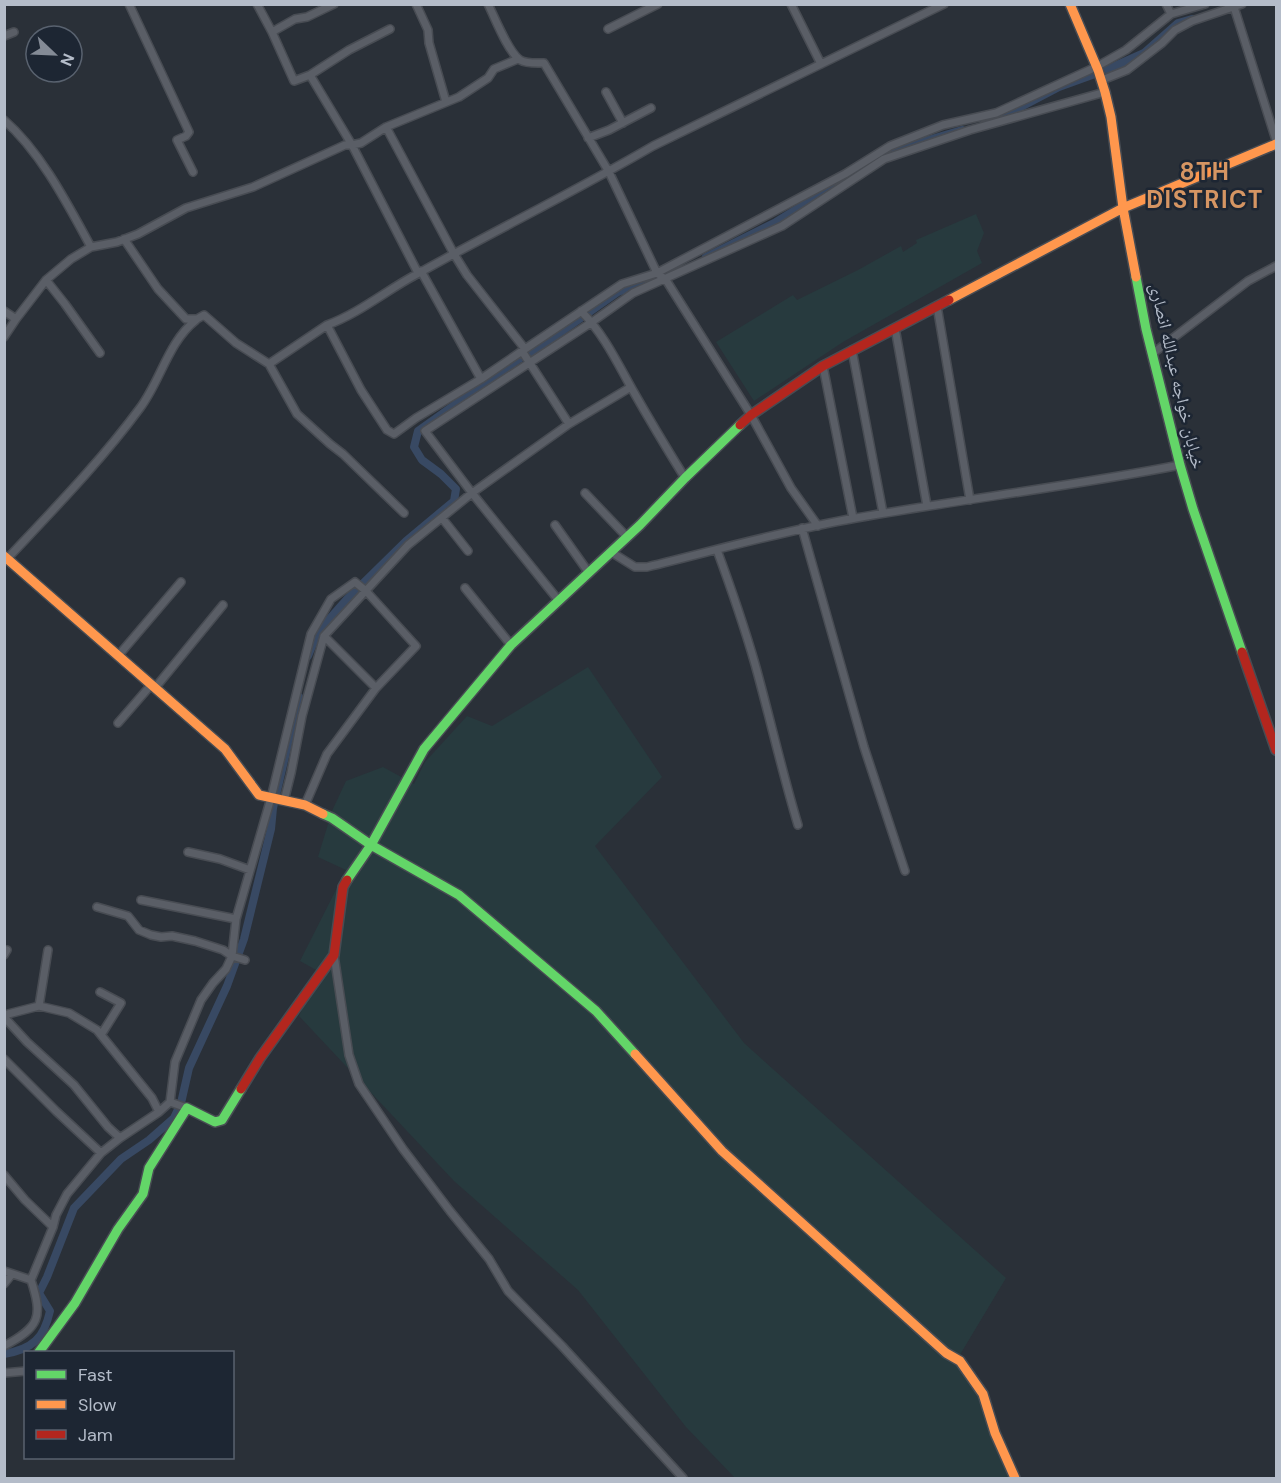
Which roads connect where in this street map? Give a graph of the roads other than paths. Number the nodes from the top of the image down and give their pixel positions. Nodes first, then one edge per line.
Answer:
1 (129, 4) edge
2 (257, 4) edge
3 (334, 4) edge
4 (416, 4) edge
5 (488, 4) edge
6 (658, 4) edge
7 (791, 4) edge
8 (944, 4) edge
9 (1070, 4) edge
10 (1166, 4) edge
11 (1205, 4) edge
12 (1238, 6) edge
13 (1171, 14) junction
14 (390, 29) dead end
15 (608, 29) dead end
16 (14, 32) dead end
17 (272, 32) junction
18 (4, 36) edge
19 (518, 59) junction
20 (821, 64) junction
21 (1096, 67) junction
22 (310, 75) junction
23 (1102, 80) junction
24 (606, 92) dead end
25 (1105, 92) junction
26 (446, 102) junction
27 (651, 108) dead end
28 (4, 120) edge
29 (623, 123) junction
30 (386, 127) junction
31 (588, 138) junction
32 (1276, 142) edge
33 (352, 145) junction
34 (193, 172) dead end
35 (609, 172) junction
36 (1123, 208) junction
37 (124, 239) junction
38 (91, 247) junction
39 (454, 254) junction
40 (1276, 266) edge
41 (419, 272) junction
42 (657, 273) junction
43 (46, 280) junction
44 (666, 280) junction
45 (937, 306) junction
46 (4, 311) edge
47 (581, 311) junction
48 (16, 319) junction
49 (196, 319) junction
50 (592, 322) junction
51 (327, 325) junction
52 (895, 328) junction
53 (4, 337) edge
54 (523, 350) junction
55 (852, 350) junction
56 (100, 353) dead end
57 (1152, 354) junction
58 (529, 363) junction
59 (269, 364) junction
60 (823, 366) junction
61 (482, 380) junction
62 (631, 387) junction
63 (751, 416) junction
64 (416, 418) junction
65 (568, 424) junction
66 (425, 431) junction
67 (1180, 465) junction
68 (685, 478) junction
69 (472, 493) junction
70 (585, 493) dead end
71 (970, 500) junction
72 (927, 506) junction
73 (404, 513) dead end
74 (883, 513) junction
75 (442, 518) junction
76 (853, 518) junction
77 (555, 525) dead end
78 (818, 526) junction
79 (802, 528) junction
80 (627, 537) junction
81 (717, 550) junction
82 (468, 551) dead end
83 (611, 552) junction
84 (6, 558) edge
85 (589, 573) junction
86 (181, 582) dead end
87 (465, 588) dead end
88 (366, 591) junction
89 (559, 601) junction
90 (223, 605) dead end
91 (324, 636) junction
92 (511, 645) junction
93 (118, 656) junction
94 (153, 686) junction
95 (376, 688) junction
96 (118, 723) dead end
97 (1276, 750) edge
98 (271, 798) junction
99 (284, 801) junction
100 (305, 805) junction
101 (798, 825) dead end
102 (371, 845) junction
103 (188, 852) dead end
104 (250, 870) junction
105 (905, 871) dead end
106 (141, 900) dead end
107 (97, 907) dead end
108 (236, 919) junction
109 (48, 950) dead end
110 (334, 955) junction
111 (232, 956) junction
112 (245, 960) dead end
113 (100, 992) dead end
114 (39, 1005) junction
115 (5, 1018) edge
116 (101, 1035) junction
117 (4, 1059) edge
118 (170, 1102) junction
119 (187, 1108) junction
120 (159, 1112) junction
121 (120, 1138) junction
122 (101, 1153) junction
123 (4, 1175) edge
124 (53, 1227) junction
125 (8, 1273) edge
126 (31, 1280) junction
127 (4, 1284) edge
128 (4, 1346) edge
129 (40, 1351) edge
130 (24, 1371) edge
131 (4, 1373) edge
132 (683, 1479) edge
133 (1014, 1479) edge

1 - 34 street
2 - 17 street
3 - 17 street
4 - 26 street
5 - 19 street
6 - 15 street
7 - 20 street
8 - 20 street
9 - 21 street, خیابان خواجه عبدالله انصاری
10 - 13 street
11 - 13 street
12 - 23 street
12 - 32 street
13 - 21 street
14 - 22 street
16 - 18 street
17 - 22 street
19 - 26 street
19 - 31 street
20 - 35 street
21 - 23 street, خیابان خواجه عبدالله انصاری
21 - 42 street
22 - 33 street
23 - 25 street, خیابان خواجه عبدالله انصاری
24 - 29 street
25 - 36 street, خیابان خواجه عبدالله انصاری
25 - 44 street
26 - 30 street
27 - 29 street
28 - 38 street
29 - 31 street
30 - 33 street
30 - 39 street
31 - 35 street
32 - 36 street
33 - 37 street
33 - 41 street
35 - 39 street
35 - 42 street
36 - 45 street
36 - 57 street, خیابان خواجه عبدالله انصاری
37 - 38 street
37 - 49 street
38 - 43 street
39 - 41 street
39 - 54 street
40 - 57 street
41 - 51 street
41 - 61 street
42 - 44 street
42 - 47 street
43 - 48 street
43 - 56 street
44 - 50 street
44 - 63 street
45 - 52 street
45 - 71 street
46 - 48 street
47 - 50 street
47 - 54 street
48 - 53 street
49 - 59 street
49 - 84 street
50 - 58 street
50 - 62 street
51 - 59 street
51 - 64 street
52 - 55 street
52 - 72 street
54 - 58 street
54 - 61 street
55 - 60 street
55 - 74 street
57 - 67 street, خیابان خواجه عبدالله انصاری
58 - 65 street
58 - 66 street
59 - 73 street
60 - 63 street
60 - 76 street
61 - 64 street
62 - 65 street
62 - 68 street
63 - 68 street
63 - 78 street
64 - 66 street
65 - 69 street
66 - 69 street
67 - 71 street
67 - 97 street, خیابان خواجه عبدالله انصاری
68 - 80 street
69 - 75 street
69 - 89 street
70 - 80 street
71 - 72 street
72 - 74 street
74 - 76 street
75 - 82 street
75 - 88 street
76 - 78 street
77 - 85 street
78 - 79 street
79 - 81 street
79 - 105 street
80 - 83 street
81 - 83 street
81 - 101 street
83 - 85 street
84 - 93 street
85 - 89 street
86 - 93 street
87 - 92 street
88 - 91 street
88 - 95 street
88 - 98 street
89 - 92 street
90 - 94 street
91 - 95 street
91 - 99 street
92 - 102 street
93 - 94 street
94 - 96 street
94 - 98 street
95 - 100 street
98 - 99 street
98 - 104 street
99 - 100 street
100 - 102 street
102 - 110 street
102 - 133 street
103 - 104 street
104 - 108 street
106 - 108 street
107 - 111 street
108 - 111 street
109 - 114 street
110 - 119 street
110 - 132 street
111 - 112 street
111 - 118 street
113 - 116 street
114 - 115 street
114 - 116 street
115 - 121 street
116 - 120 street
117 - 122 street
118 - 119 street
118 - 120 street
119 - 129 street
120 - 121 street
121 - 122 street
122 - 124 street
123 - 124 street
124 - 126 street
125 - 126 street
125 - 127 street
126 - 128 street
130 - 131 street

